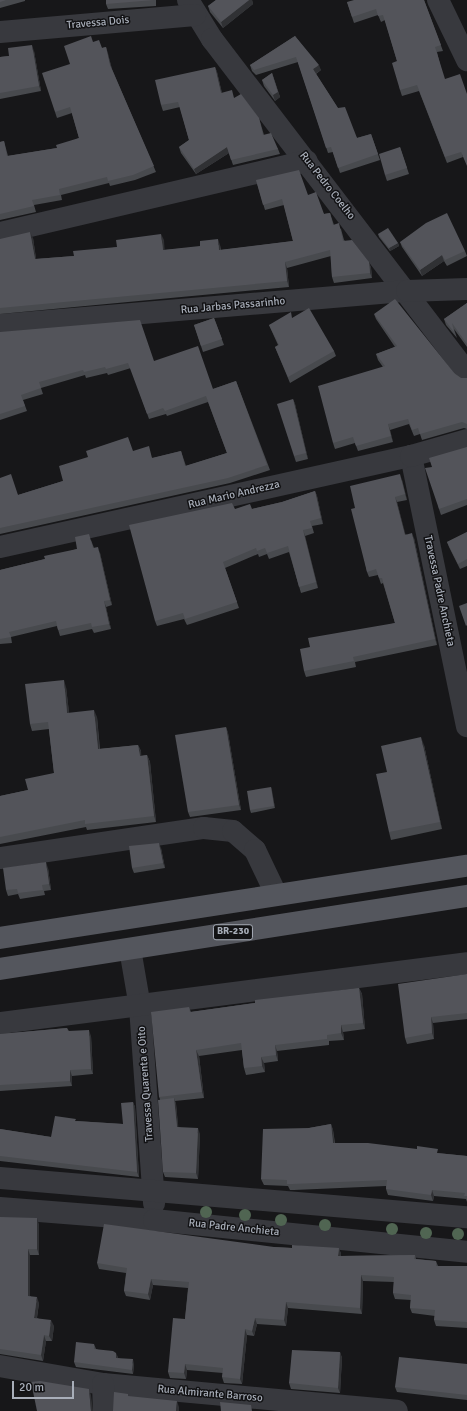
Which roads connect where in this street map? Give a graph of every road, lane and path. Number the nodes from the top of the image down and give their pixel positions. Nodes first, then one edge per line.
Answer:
1 (438, 0) edge
2 (192, 7) edge
3 (0, 32) edge
4 (467, 60) edge
5 (307, 161) junction
6 (0, 233) edge
7 (467, 289) edge
8 (407, 291) junction
9 (0, 325) edge
10 (467, 372) edge
11 (467, 440) edge
12 (411, 456) junction
13 (0, 547) edge
14 (467, 726) edge
15 (0, 858) edge
16 (467, 866) edge
17 (276, 894) junction
18 (467, 896) edge
19 (284, 924) junction
20 (0, 938) edge
21 (130, 949) junction
22 (467, 963) edge
23 (1, 966) edge
24 (140, 1007) junction
25 (0, 1023) edge
26 (0, 1178) edge
27 (154, 1189) junction
28 (0, 1208) edge
29 (467, 1217) edge
30 (154, 1220) junction
31 (467, 1252) edge
32 (0, 1366) edge
33 (103, 1384) junction
34 (104, 1411) edge
35 (397, 1411) edge

1 - 4 street
2 - 3 street, Travessa Dois
2 - 5 street, Rua Pedro Coelho
5 - 6 street
5 - 8 street, Rua Pedro Coelho
7 - 8 street, Rua Jarbas Passarinho
8 - 9 street, Rua Jarbas Passarinho
8 - 10 street, Rua Pedro Coelho
11 - 12 street, Rua Mario Andrezza
12 - 13 street, Rua Mario Andrezza
12 - 14 street, Travessa Padre Anchieta
15 - 17 street
16 - 17 main road
17 - 19 main road
17 - 20 main road
18 - 19 main road, BR-230
19 - 21 main road, BR-230
21 - 23 main road, BR-230
21 - 24 street, Travessa Quarenta e Oito
22 - 24 street
24 - 25 street
24 - 27 street, Travessa Quarenta e Oito
26 - 27 street
27 - 29 street
27 - 30 street, Travessa Quarenta e Oito
28 - 30 street, Rua Padre Anchieta
30 - 31 street, Rua Padre Anchieta
32 - 33 street, Rua Almirante Barroso
33 - 34 street
33 - 35 street, Rua Almirante Barroso

